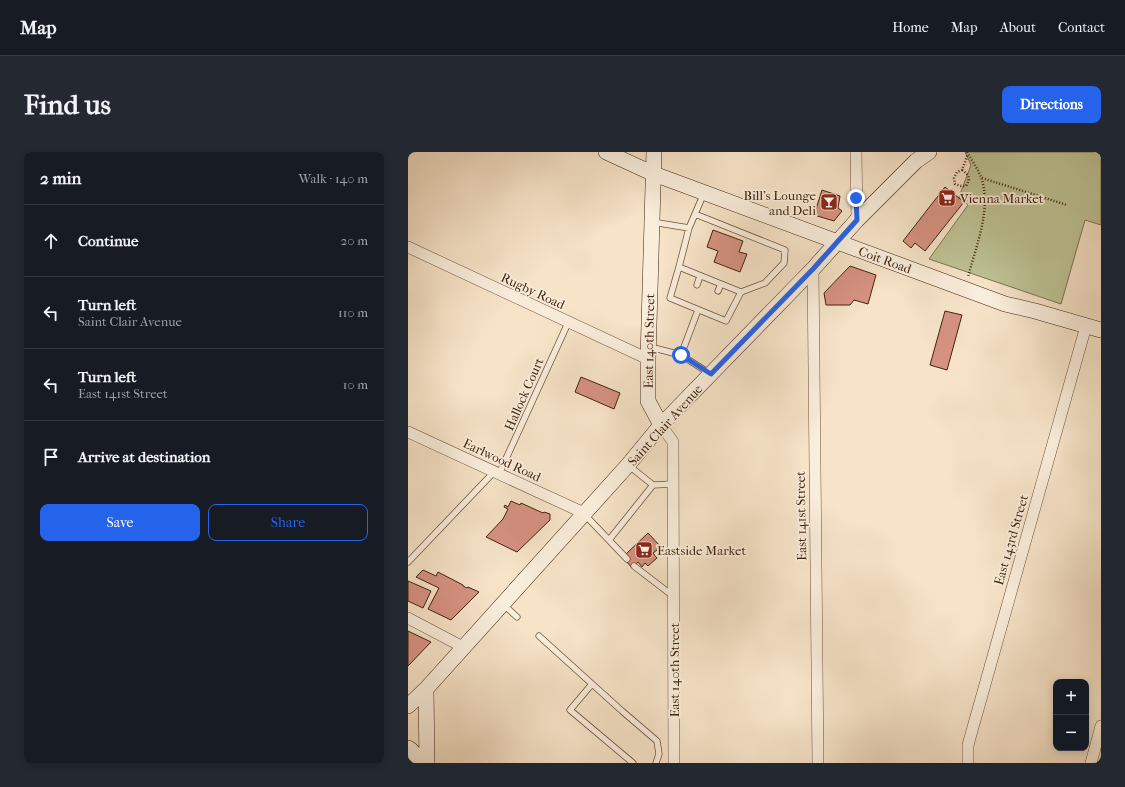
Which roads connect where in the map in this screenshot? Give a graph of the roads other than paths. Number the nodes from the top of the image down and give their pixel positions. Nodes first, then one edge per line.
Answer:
1 (606, 152) edge
2 (654, 152) edge
3 (856, 152) edge
4 (929, 152) edge
5 (654, 174) junction
6 (704, 192) junction
7 (695, 214) junction
8 (857, 220) junction
9 (652, 222) junction
10 (689, 228) junction
11 (838, 242) junction
12 (408, 247) edge
13 (679, 268) junction
14 (813, 269) junction
15 (700, 276) junction
16 (720, 284) junction
17 (697, 285) dead end
18 (718, 291) dead end
19 (741, 292) junction
20 (691, 300) dead end
21 (688, 306) junction
22 (711, 307) dead end
23 (698, 310) junction
24 (708, 314) junction
25 (568, 323) junction
26 (1086, 326) junction
27 (1101, 330) edge
28 (648, 352) junction
29 (681, 355) junction
30 (711, 374) junction
31 (661, 425) junction
32 (408, 432) edge
33 (628, 465) junction
34 (497, 473) junction
35 (673, 484) junction
36 (653, 485) junction
37 (584, 513) junction
38 (609, 540) junction
39 (627, 559) dead end
40 (408, 562) edge
41 (634, 566) dead end
42 (673, 596) junction
43 (502, 604) junction
44 (517, 617) dead end
45 (408, 618) edge
46 (539, 636) dead end
47 (463, 647) junction
48 (592, 684) junction
49 (426, 689) junction
50 (408, 706) edge
51 (1101, 726) edge
52 (408, 748) edge
53 (423, 763) edge
54 (427, 763) edge
55 (633, 763) edge
56 (656, 763) edge
57 (674, 763) edge
58 (818, 763) edge
59 (968, 763) edge
60 (1091, 763) edge

1 - 5 street, Coit Road
2 - 5 street, East 140th Street
3 - 8 street
4 - 8 street, Saint Clair Avenue
5 - 6 street, Coit Road
5 - 9 street, East 140th Street
6 - 7 lane
6 - 11 street, Coit Road
7 - 10 lane
7 - 19 lane
8 - 11 street, Saint Clair Avenue
9 - 10 lane
9 - 28 street, East 140th Street
10 - 13 lane
11 - 14 street, Saint Clair Avenue
11 - 26 street, Coit Road
12 - 25 street, Rugby Road
13 - 15 lane
13 - 21 lane
14 - 30 street, Saint Clair Avenue
14 - 58 street, East 141st Street
15 - 16 lane
15 - 17 lane
16 - 18 lane
16 - 19 lane
19 - 24 lane
20 - 21 lane
21 - 23 lane
22 - 24 lane
23 - 24 lane
23 - 29 lane
25 - 28 street, Rugby Road
25 - 34 lane, Hallock Court
26 - 27 street, Coit Road
26 - 59 street, East 143rd Street
28 - 29 lane
28 - 31 street, East 140th Street
29 - 30 lane
30 - 31 street, Saint Clair Avenue
31 - 33 street, Saint Clair Avenue
31 - 35 street, East 140th Street
32 - 34 street, Earlwood Road
33 - 36 lane
33 - 37 street, Saint Clair Avenue
34 - 37 street, Earlwood Road
34 - 40 lane, Hallock Court
35 - 36 lane
35 - 42 street, East 140th Street
36 - 38 lane
37 - 38 lane
37 - 43 street, Saint Clair Avenue
38 - 39 lane
41 - 42 lane
42 - 57 street, East 140th Street
43 - 44 lane
43 - 47 street, Saint Clair Avenue
45 - 47 street
46 - 48 lane
47 - 49 street, Saint Clair Avenue
48 - 55 lane
48 - 56 lane
49 - 50 street, Saint Clair Avenue
49 - 54 street
51 - 60 street
52 - 53 street

